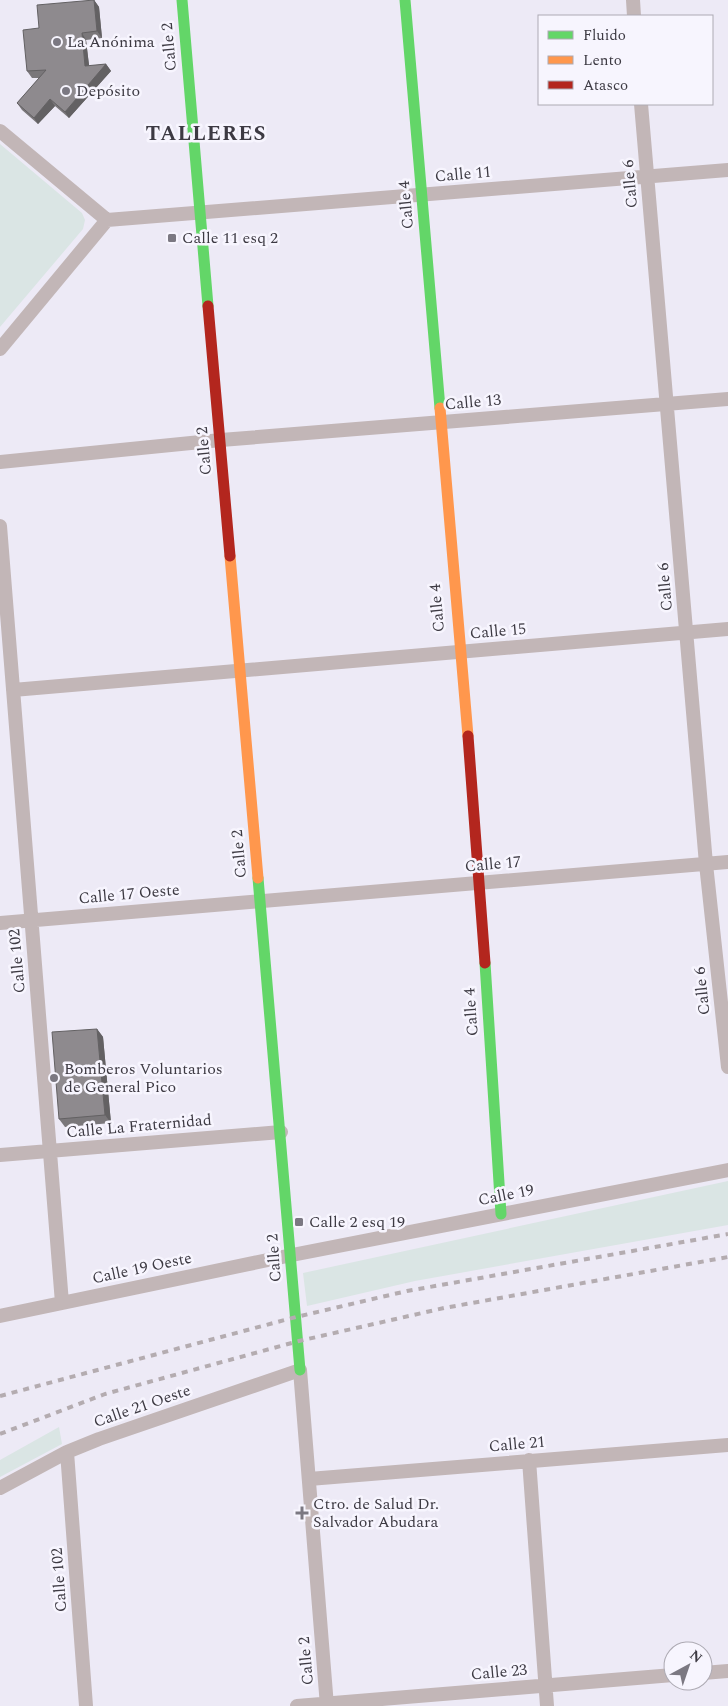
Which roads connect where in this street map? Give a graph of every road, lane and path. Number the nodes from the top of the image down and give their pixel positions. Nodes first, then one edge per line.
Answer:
1 (182, 0) edge
2 (405, 0) edge
3 (633, 0) edge
4 (634, 15) edge
5 (641, 105) edge
6 (0, 131) edge
7 (728, 170) edge
8 (646, 176) junction
9 (423, 195) junction
10 (201, 213) junction
11 (107, 220) junction
12 (0, 349) edge
13 (728, 399) edge
14 (666, 404) junction
15 (439, 422) junction
16 (221, 440) junction
17 (0, 462) edge
18 (0, 526) edge
19 (728, 629) edge
20 (687, 633) junction
21 (458, 652) junction
22 (241, 671) junction
23 (13, 690) junction
24 (728, 862) edge
25 (706, 864) junction
26 (480, 882) junction
27 (261, 901) junction
28 (31, 920) junction
29 (0, 922) edge
30 (728, 1067) edge
31 (281, 1132) junction
32 (50, 1151) junction
33 (0, 1155) edge
34 (728, 1170) edge
35 (501, 1214) junction
36 (292, 1255) junction
37 (62, 1303) junction
38 (0, 1316) edge
39 (300, 1370) junction
40 (728, 1445) edge
41 (67, 1452) junction
42 (529, 1460) junction
43 (309, 1479) junction
44 (0, 1488) edge
45 (728, 1671) edge
46 (713, 1672) edge
47 (663, 1676) edge
48 (545, 1685) junction
49 (327, 1705) edge
50 (86, 1706) edge
51 (297, 1706) edge
52 (547, 1706) edge

1 - 10 street, Calle 2
2 - 9 street, Calle 4
3 - 4 street
5 - 8 street, Calle 6
6 - 11 street
7 - 8 street, Calle 11
8 - 9 street, Calle 11
8 - 14 street, Calle 6
9 - 10 street, Calle 11
9 - 15 street, Calle 4
10 - 11 street, Calle 11
10 - 16 street, Calle 2
11 - 12 street
13 - 14 street, Calle 13
14 - 15 street, Calle 13
14 - 20 street, Calle 6
15 - 16 street, Calle 13
15 - 21 street, Calle 4
16 - 17 street, Calle 13
16 - 22 street, Calle 2
18 - 23 street, Calle 102
19 - 20 street, Calle 15
20 - 21 street, Calle 15
20 - 25 street, Calle 6
21 - 22 street, Calle 15
21 - 26 street, Calle 4
22 - 23 street, Calle 15
22 - 27 street, Calle 2
23 - 28 street, Calle 102
24 - 25 street, Calle 17
25 - 26 street, Calle 17
25 - 30 street, Calle 6
26 - 27 street, Calle 17
26 - 35 street, Calle 4
27 - 28 street, Calle 17 Oeste
27 - 31 street, Calle 2
28 - 29 street, Calle 17 Oeste
28 - 32 street, Calle 102
31 - 32 street, Calle La Fraternidad
31 - 36 street, Calle 2
32 - 33 street, Calle La Fraternidad
32 - 37 street, Calle 102
34 - 35 street, Calle 19
35 - 36 street, Calle 19
36 - 37 street, Calle 19 Oeste
36 - 39 street, Calle 2
37 - 38 street, Calle 19 Oeste
39 - 41 street, Calle 21 Oeste
39 - 43 street, Calle 2
40 - 42 street, Calle 21
41 - 44 street, Calle 21 Oeste
41 - 50 street, Calle 102
42 - 43 street, Calle 21
42 - 48 street
43 - 49 street, Calle 2
45 - 46 street
47 - 48 street, Calle 23
48 - 49 street, Calle 23
48 - 52 street
49 - 51 street, Calle 23

